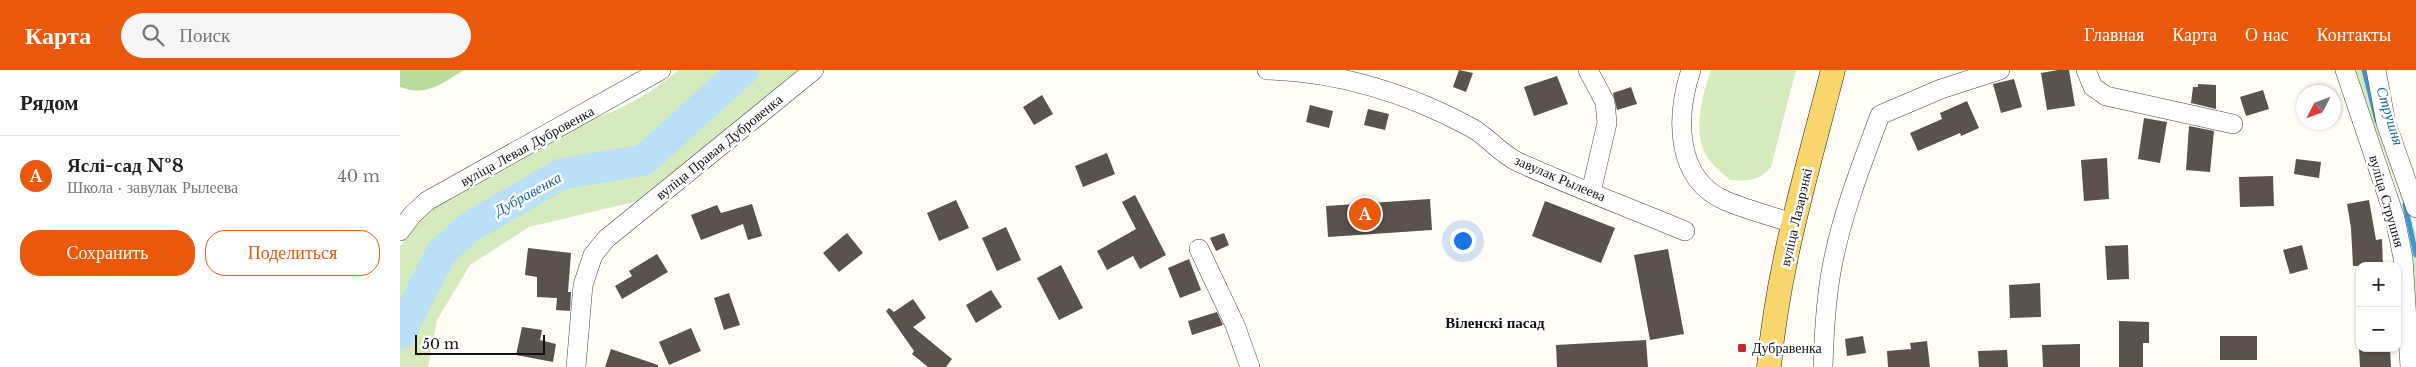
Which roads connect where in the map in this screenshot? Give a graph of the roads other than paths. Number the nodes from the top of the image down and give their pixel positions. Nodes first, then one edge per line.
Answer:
1 (661, 70) edge
2 (814, 70) edge
3 (1267, 70) edge
4 (1588, 70) edge
5 (1691, 70) edge
6 (1833, 70) edge
7 (2000, 70) edge
8 (2086, 70) edge
9 (2345, 70) edge
10 (2376, 70) edge
11 (2234, 124) dead end
12 (1591, 192) junction
13 (2416, 208) edge
14 (1792, 223) junction
15 (400, 231) edge
16 (1686, 231) dead end
17 (1199, 249) dead end
18 (576, 367) edge
19 (1250, 367) edge
20 (1769, 367) edge
21 (1823, 367) edge
22 (2410, 367) edge

1 - 15 street, вуліца Левая Дубровенка
2 - 18 street, вуліца Правая Дубровенка
3 - 12 street, завулак Рылеева
4 - 12 street
5 - 14 street
6 - 14 main road, вуліца Лазарэнкі
7 - 21 street
8 - 11 street
9 - 22 street, вуліца Струшня
10 - 13 street, вуліца Струшня
12 - 16 street, завулак Рылеева
14 - 20 main road, вуліца Лазарэнкі
17 - 19 street

